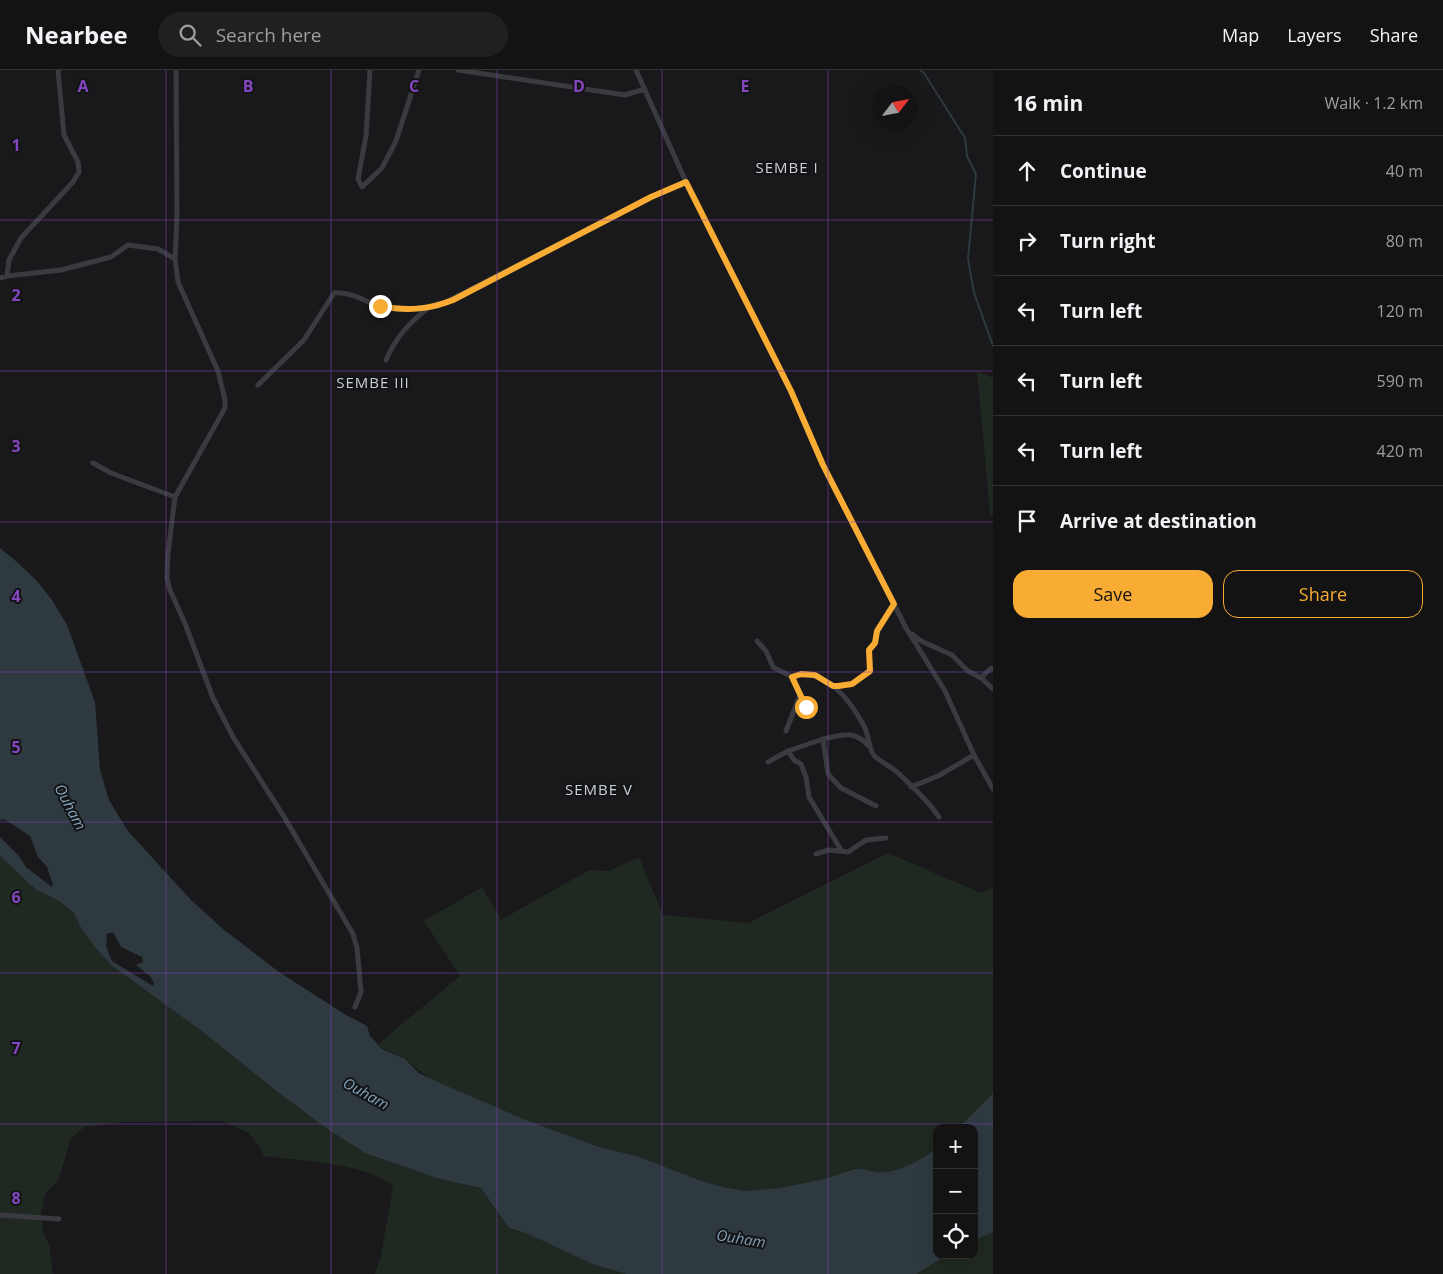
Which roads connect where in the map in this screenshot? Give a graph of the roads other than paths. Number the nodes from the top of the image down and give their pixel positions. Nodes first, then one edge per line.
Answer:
1 (58, 70) edge
2 (176, 70) edge
3 (370, 70) edge
4 (419, 70) edge
5 (458, 70) edge
6 (636, 70) edge
7 (645, 89) junction
8 (686, 182) junction
9 (175, 259) junction
10 (7, 276) junction
11 (0, 278) edge
12 (428, 307) junction
13 (386, 360) dead end
14 (258, 385) dead end
15 (93, 463) dead end
16 (175, 498) junction
17 (894, 604) junction
18 (906, 628) junction
19 (757, 641) dead end
20 (993, 669) edge
21 (792, 677) junction
22 (981, 678) junction
23 (833, 686) junction
24 (993, 689) edge
25 (800, 695) junction
26 (806, 707) dead end
27 (786, 731) dead end
28 (823, 739) junction
29 (872, 749) junction
30 (788, 751) junction
31 (974, 755) junction
32 (768, 762) dead end
33 (911, 787) junction
34 (993, 788) edge
35 (876, 806) dead end
36 (939, 817) dead end
37 (886, 838) dead end
38 (841, 850) junction
39 (816, 854) dead end
40 (356, 1007) dead end
41 (0, 1215) edge
42 (59, 1219) dead end

1 - 10 street
2 - 9 street
3 - 4 street
5 - 7 street
6 - 7 street
7 - 8 street
8 - 12 street
8 - 17 street
9 - 10 street
9 - 16 street
10 - 11 street
12 - 13 street
12 - 14 street
15 - 16 street
16 - 40 street
17 - 18 street
17 - 23 street
18 - 22 street
18 - 31 street
19 - 21 street
20 - 22 street
21 - 23 street
21 - 25 street
22 - 24 street
23 - 29 street
25 - 26 street
25 - 27 street
28 - 29 street
28 - 30 street
28 - 35 street
29 - 33 street
30 - 32 street
30 - 38 street
31 - 33 street
31 - 34 street
33 - 36 street
37 - 38 street
38 - 39 street
41 - 42 street

